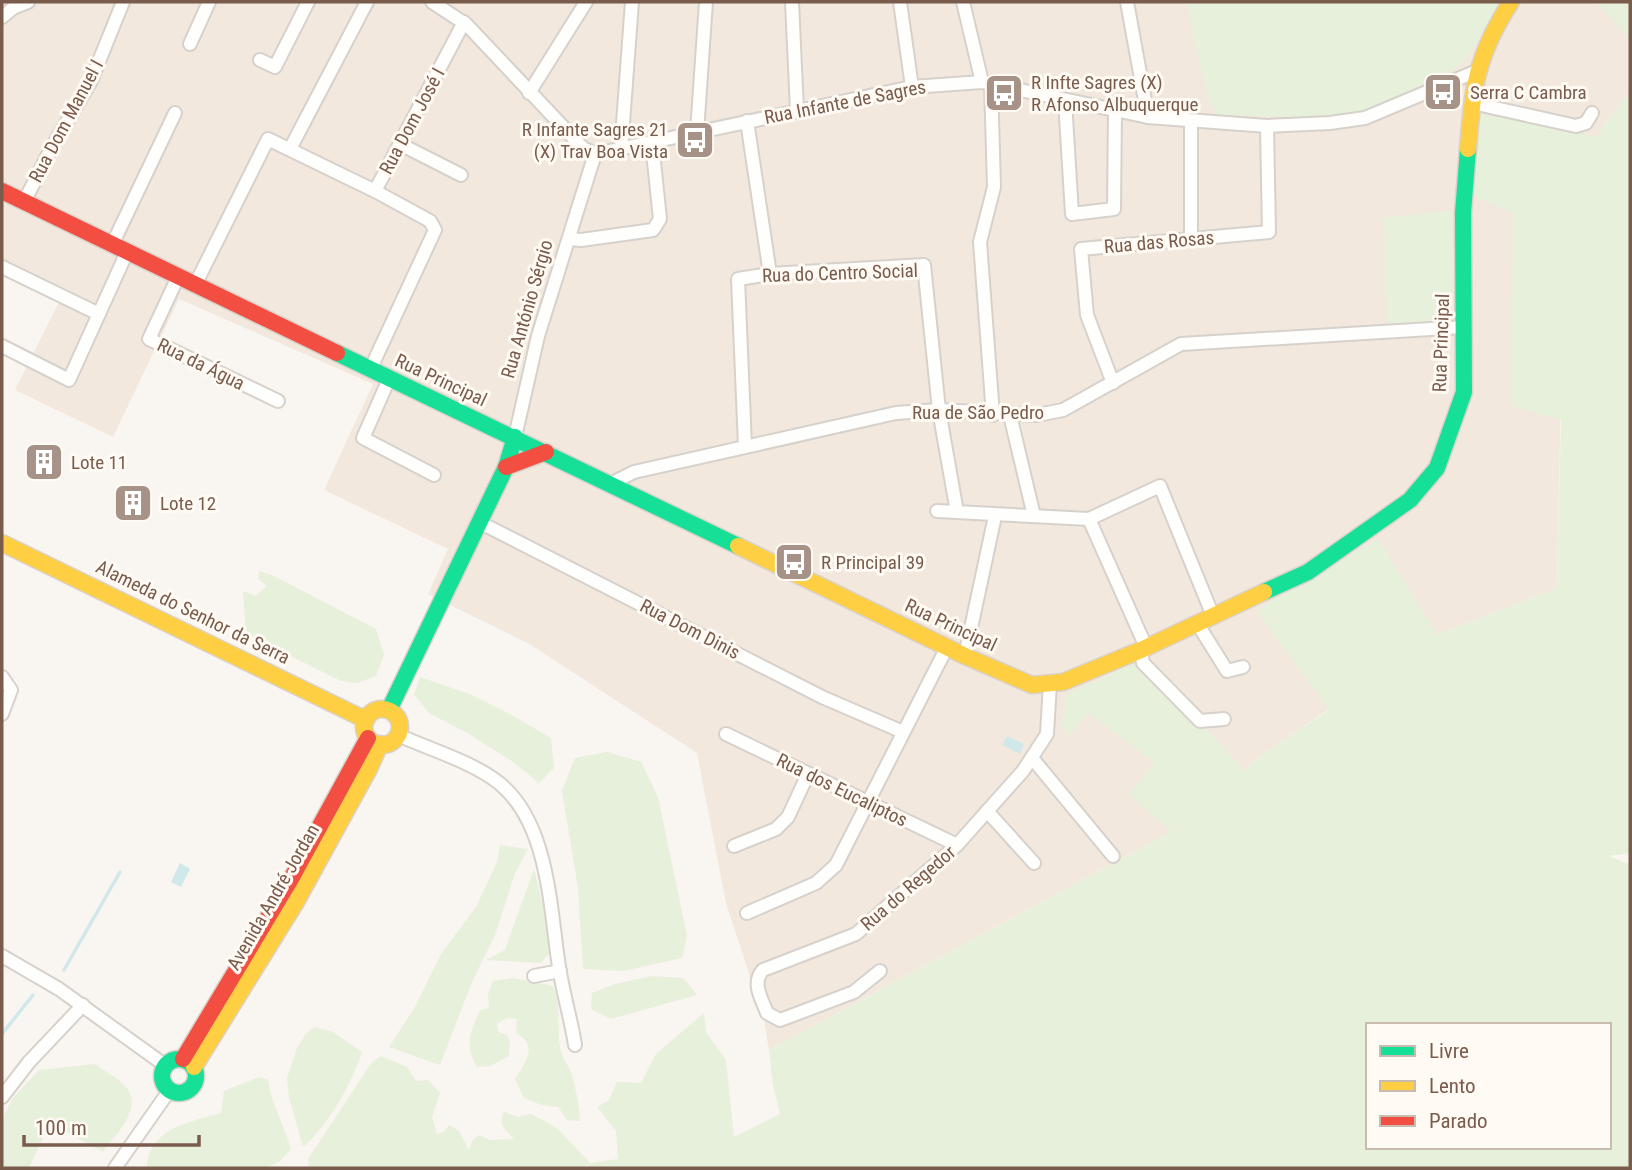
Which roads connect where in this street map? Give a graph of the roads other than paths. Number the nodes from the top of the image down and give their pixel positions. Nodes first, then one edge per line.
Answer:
1 (28, 2) edge
2 (123, 2) edge
3 (209, 2) edge
4 (307, 2) edge
5 (367, 2) edge
6 (432, 2) edge
7 (586, 2) edge
8 (632, 2) edge
9 (706, 2) edge
10 (792, 2) edge
11 (900, 2) edge
12 (963, 2) edge
13 (1127, 2) edge
14 (1511, 2) edge
15 (2, 17) edge
16 (464, 22) junction
17 (190, 44) dead end
18 (260, 60) dead end
19 (1477, 71) junction
20 (986, 83) junction
21 (912, 87) junction
22 (529, 93) junction
23 (1065, 101) junction
24 (1472, 103) junction
25 (797, 111) junction
26 (1115, 111) junction
27 (175, 113) dead end
28 (1592, 113) dead end
29 (1148, 117) junction
30 (747, 121) junction
31 (1191, 122) junction
32 (1267, 125) junction
33 (696, 132) junction
34 (400, 144) junction
35 (652, 144) junction
36 (290, 149) junction
37 (621, 150) junction
38 (595, 154) junction
39 (461, 175) dead end
40 (2, 191) edge
41 (375, 191) junction
42 (24, 202) junction
43 (569, 239) junction
44 (1191, 239) junction
45 (112, 244) junction
46 (127, 252) junction
47 (2, 267) edge
48 (770, 274) junction
49 (178, 277) junction
50 (194, 285) junction
51 (99, 314) junction
52 (1464, 327) junction
53 (2, 346) edge
54 (370, 370) junction
55 (389, 379) junction
56 (1112, 383) junction
57 (278, 401) dead end
58 (939, 410) junction
59 (993, 415) junction
60 (1010, 415) junction
61 (514, 437) junction
62 (745, 446) junction
63 (546, 452) junction
64 (506, 467) junction
65 (434, 475) dead end
66 (610, 484) junction
67 (937, 511) dead end
68 (957, 512) junction
69 (995, 516) junction
70 (1034, 516) junction
71 (1089, 519) junction
72 (479, 523) junction
73 (2, 543) edge
74 (1213, 616) junction
75 (1196, 623) junction
76 (947, 647) junction
77 (1143, 648) junction
78 (965, 656) junction
79 (1243, 667) dead end
80 (2, 677) edge
81 (1050, 683) junction
82 (389, 710) junction
83 (2, 714) edge
84 (1224, 719) dead end
85 (366, 720) junction
86 (903, 732) junction
87 (726, 734) dead end
88 (398, 735) junction
89 (374, 741) junction
90 (1032, 758) junction
91 (808, 774) junction
92 (868, 802) junction
93 (987, 811) junction
94 (957, 845) junction
95 (734, 846) dead end
96 (1113, 856) dead end
97 (1034, 863) dead end
98 (747, 913) dead end
99 (2, 956) edge
100 (560, 971) junction
101 (880, 971) dead end
102 (534, 976) dead end
103 (83, 1005) junction
104 (575, 1045) dead end
105 (188, 1063) junction
106 (166, 1066) junction
107 (169, 1091) junction
108 (2, 1097) edge
109 (116, 1168) edge

1 - 15 street
2 - 42 street, Rua Dom Manuel I
3 - 17 street
4 - 18 street
5 - 36 street
6 - 16 street
7 - 22 street
8 - 37 street
9 - 33 street
10 - 25 street
11 - 21 street
12 - 20 street
13 - 29 street
14 - 19 street, Rua Principal
16 - 22 street
16 - 34 street, Rua Dom José I
19 - 24 street, Rua Principal
19 - 32 street, Rua Infante de Sagres
20 - 21 street, Rua Infante de Sagres
20 - 23 street, Rua Infante de Sagres
20 - 59 street
21 - 25 street, Rua Infante de Sagres
22 - 38 street
23 - 26 street, Rua Infante de Sagres
23 - 26 street
24 - 28 street
24 - 52 street, Rua Principal
25 - 30 street, Rua Infante de Sagres
26 - 29 street, Rua Infante de Sagres
27 - 45 street
29 - 31 street, Rua Infante de Sagres
30 - 33 street, Rua Infante de Sagres
30 - 48 street
31 - 32 street, Rua Infante de Sagres
31 - 44 street
32 - 44 street, Rua das Rosas
33 - 35 street, Rua Infante de Sagres
34 - 39 street
34 - 41 street, Rua Dom José I
35 - 37 street, Rua Infante de Sagres
35 - 43 street
36 - 41 street, Rua Dom José I
36 - 50 street, Rua Dom José I
37 - 38 street, Rua Infante de Sagres
38 - 43 street, Rua António Sérgio
40 - 42 street, Rua Principal
41 - 54 street
42 - 45 street, Rua Principal
43 - 61 street, Rua António Sérgio
44 - 56 street, Rua das Rosas
45 - 46 street, Rua Principal
46 - 49 street, Rua Principal
46 - 51 street
47 - 51 street
48 - 58 street, Rua do Centro Social
48 - 62 street, Rua do Centro Social
49 - 50 street, Rua Principal
49 - 57 street, Rua da Água
50 - 54 street, Rua Principal
51 - 53 street
52 - 56 street, Rua de São Pedro
52 - 74 street, Rua Principal
54 - 55 street, Rua Principal
55 - 61 street, Rua Principal
55 - 65 street
56 - 60 street, Rua de São Pedro
58 - 59 street, Rua de São Pedro
58 - 62 street, Rua de São Pedro
58 - 68 street
59 - 60 street, Rua de São Pedro
60 - 70 street
61 - 63 street, Rua Principal
61 - 64 street, Rua António Sérgio
62 - 66 street, Rua de São Pedro
63 - 64 street
63 - 66 street, Rua Principal
64 - 72 street, Rua António Sérgio
66 - 76 street, Rua Principal
67 - 68 street
68 - 69 street
69 - 70 street
69 - 78 street
70 - 71 street
71 - 74 street
71 - 77 street
72 - 82 street, Rua António Sérgio
72 - 86 street, Rua Dom Dinis
73 - 85 street, Alameda do Senhor da Serra
74 - 75 street, Rua Principal
75 - 77 street, Rua Principal
75 - 79 street
76 - 78 street, Rua Principal
76 - 86 street
77 - 81 street, Rua Principal
77 - 84 street
78 - 81 street, Rua Principal
80 - 83 street
81 - 90 street, Rua do Regedor
82 - 85 street
82 - 88 street
85 - 89 street
86 - 92 street
87 - 91 street, Rua dos Eucaliptos
88 - 89 street
88 - 100 street
89 - 105 street, Avenida André Jordan
90 - 93 street, Rua do Regedor
90 - 96 street
91 - 92 street, Rua dos Eucaliptos
91 - 95 street
92 - 94 street, Rua dos Eucaliptos
92 - 98 street
93 - 94 street, Rua do Regedor
93 - 97 street
94 - 101 street, Rua do Regedor
99 - 103 street
100 - 102 street
100 - 104 street
103 - 106 street
103 - 108 street
105 - 106 street
105 - 107 street
106 - 107 street
107 - 109 street

